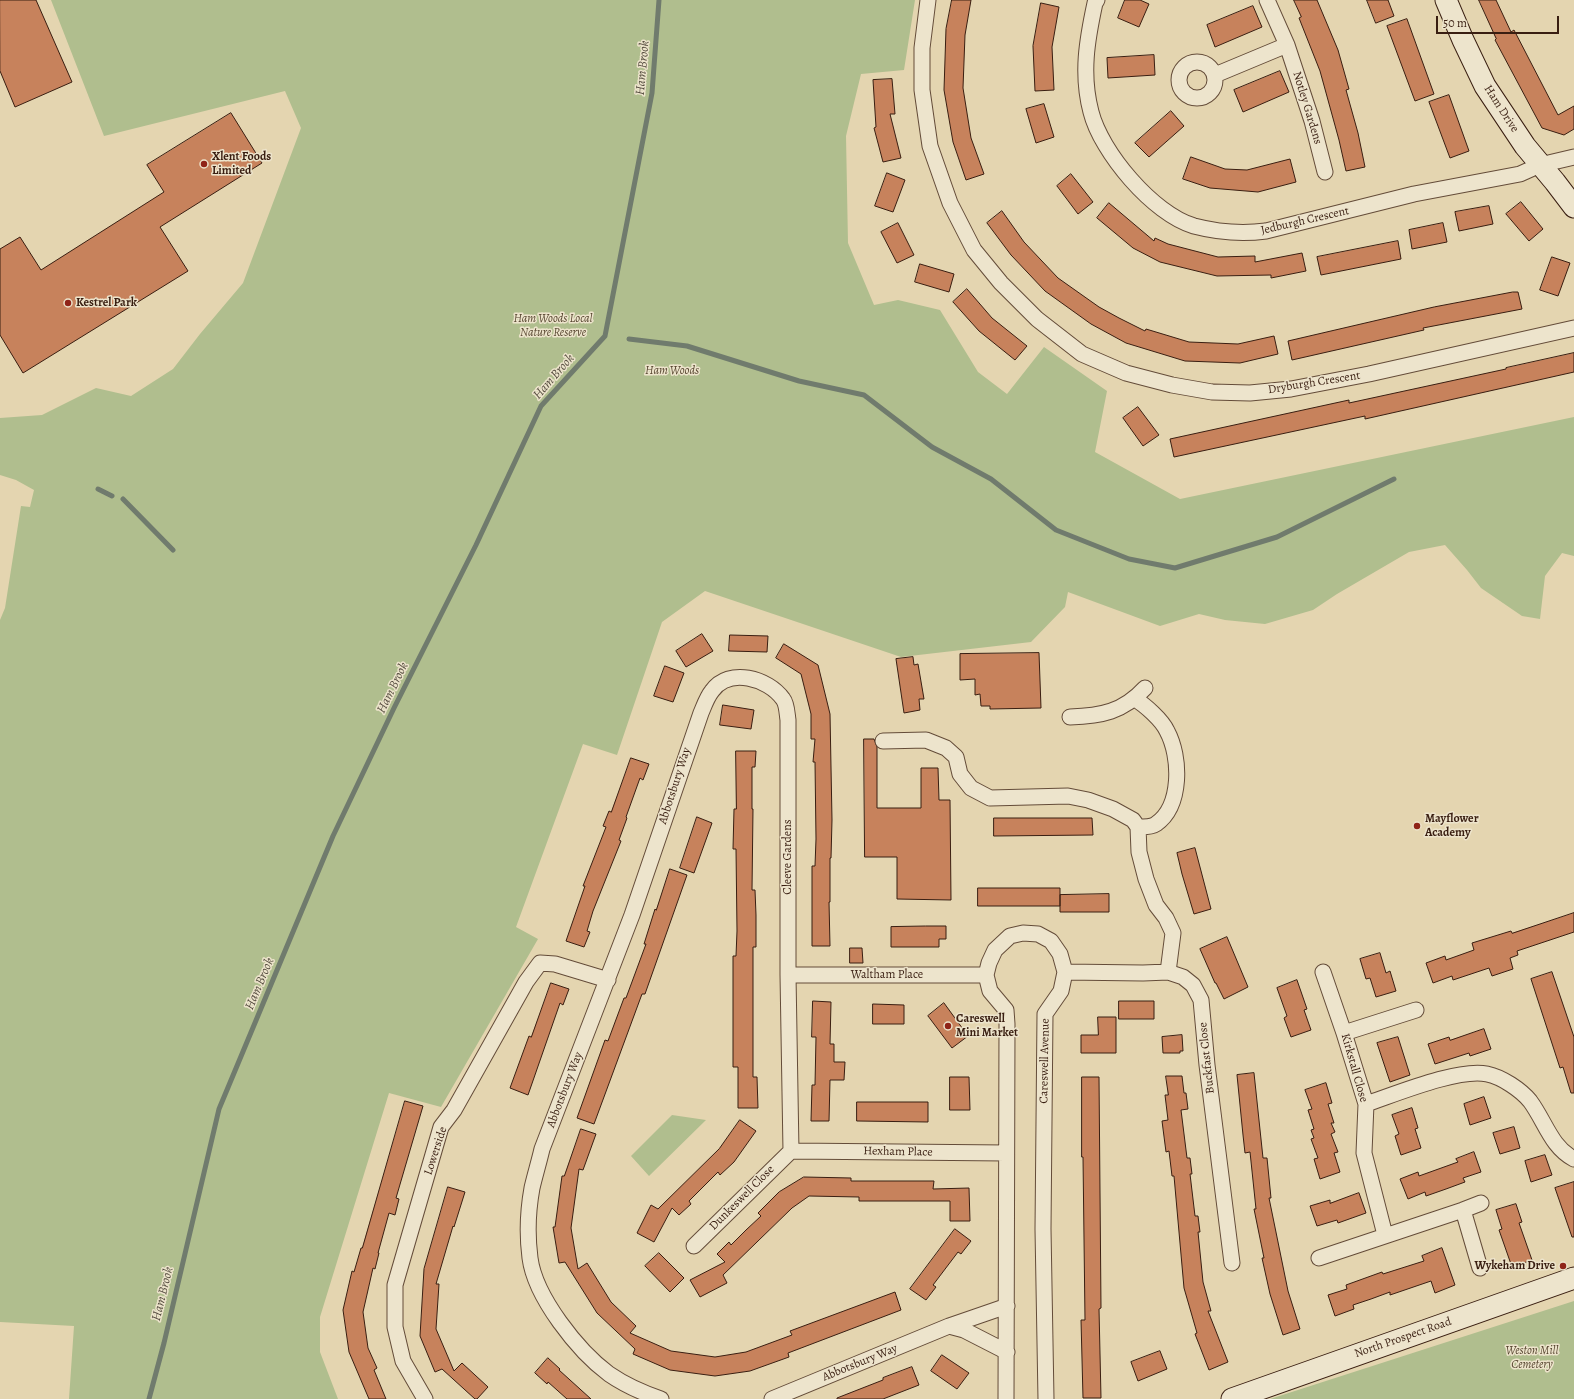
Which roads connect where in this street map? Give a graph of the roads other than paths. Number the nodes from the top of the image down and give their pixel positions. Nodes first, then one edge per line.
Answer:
1 (928, 0) edge
2 (1097, 0) edge
3 (1267, 0) edge
4 (1446, 0) edge
5 (1287, 45) junction
6 (1215, 75) dead end
7 (1574, 157) edge
8 (1540, 165) junction
9 (1325, 172) dead end
10 (1574, 207) edge
11 (1574, 328) edge
12 (1070, 717) dead end
13 (691, 738) joint
14 (883, 741) dead end
15 (1138, 827) junction
16 (1065, 972) junction
17 (1168, 972) junction
18 (1323, 972) dead end
19 (788, 975) junction
20 (986, 975) junction
21 (608, 980) junction
22 (1416, 1010) dead end
23 (1344, 1033) junction
24 (1366, 1104) junction
25 (791, 1151) junction
26 (1006, 1153) junction
27 (1574, 1159) edge
28 (1481, 1204) dead end
29 (1463, 1210) junction
30 (1385, 1235) junction
31 (694, 1246) dead end
32 (1319, 1258) dead end
33 (1232, 1264) dead end
34 (1480, 1268) dead end
35 (1574, 1278) edge
36 (1007, 1306) junction
37 (949, 1326) junction
38 (1006, 1352) junction
39 (425, 1399) edge
40 (662, 1399) edge
41 (772, 1399) edge
42 (1006, 1399) edge
43 (1046, 1399) edge
44 (1232, 1399) edge

1 - 11 street, Dryburgh Crescent
2 - 8 street, Jedburgh Crescent
3 - 5 street, Notley Gardens
4 - 8 street, Ham Drive
5 - 6 street
5 - 9 street, Notley Gardens
7 - 8 street, Jedburgh Crescent
8 - 10 street, Ham Drive
12 - 15 street
13 - 19 street, Cleeve Gardens
13 - 21 street, Abbotsbury Way
14 - 15 street
15 - 17 street
16 - 17 street, Buckfast Close
16 - 20 street
16 - 43 street, Careswell Avenue
17 - 33 street, Buckfast Close
18 - 23 street, Kirkstall Close
19 - 20 street, Waltham Place
19 - 25 street, Cleeve Gardens
20 - 26 street
21 - 39 street, Lowerside
21 - 40 street, Abbotsbury Way
22 - 23 street
23 - 24 street, Kirkstall Close
24 - 27 street
24 - 30 street, Kirkstall Close
25 - 26 street, Hexham Place
25 - 31 street, Dunkeswell Close
26 - 36 street
28 - 29 street
29 - 30 street
29 - 34 street
30 - 32 street
35 - 44 street, North Prospect Road
36 - 37 street, Abbotsbury Way
36 - 38 street
37 - 38 street
37 - 41 street, Abbotsbury Way
38 - 42 street

